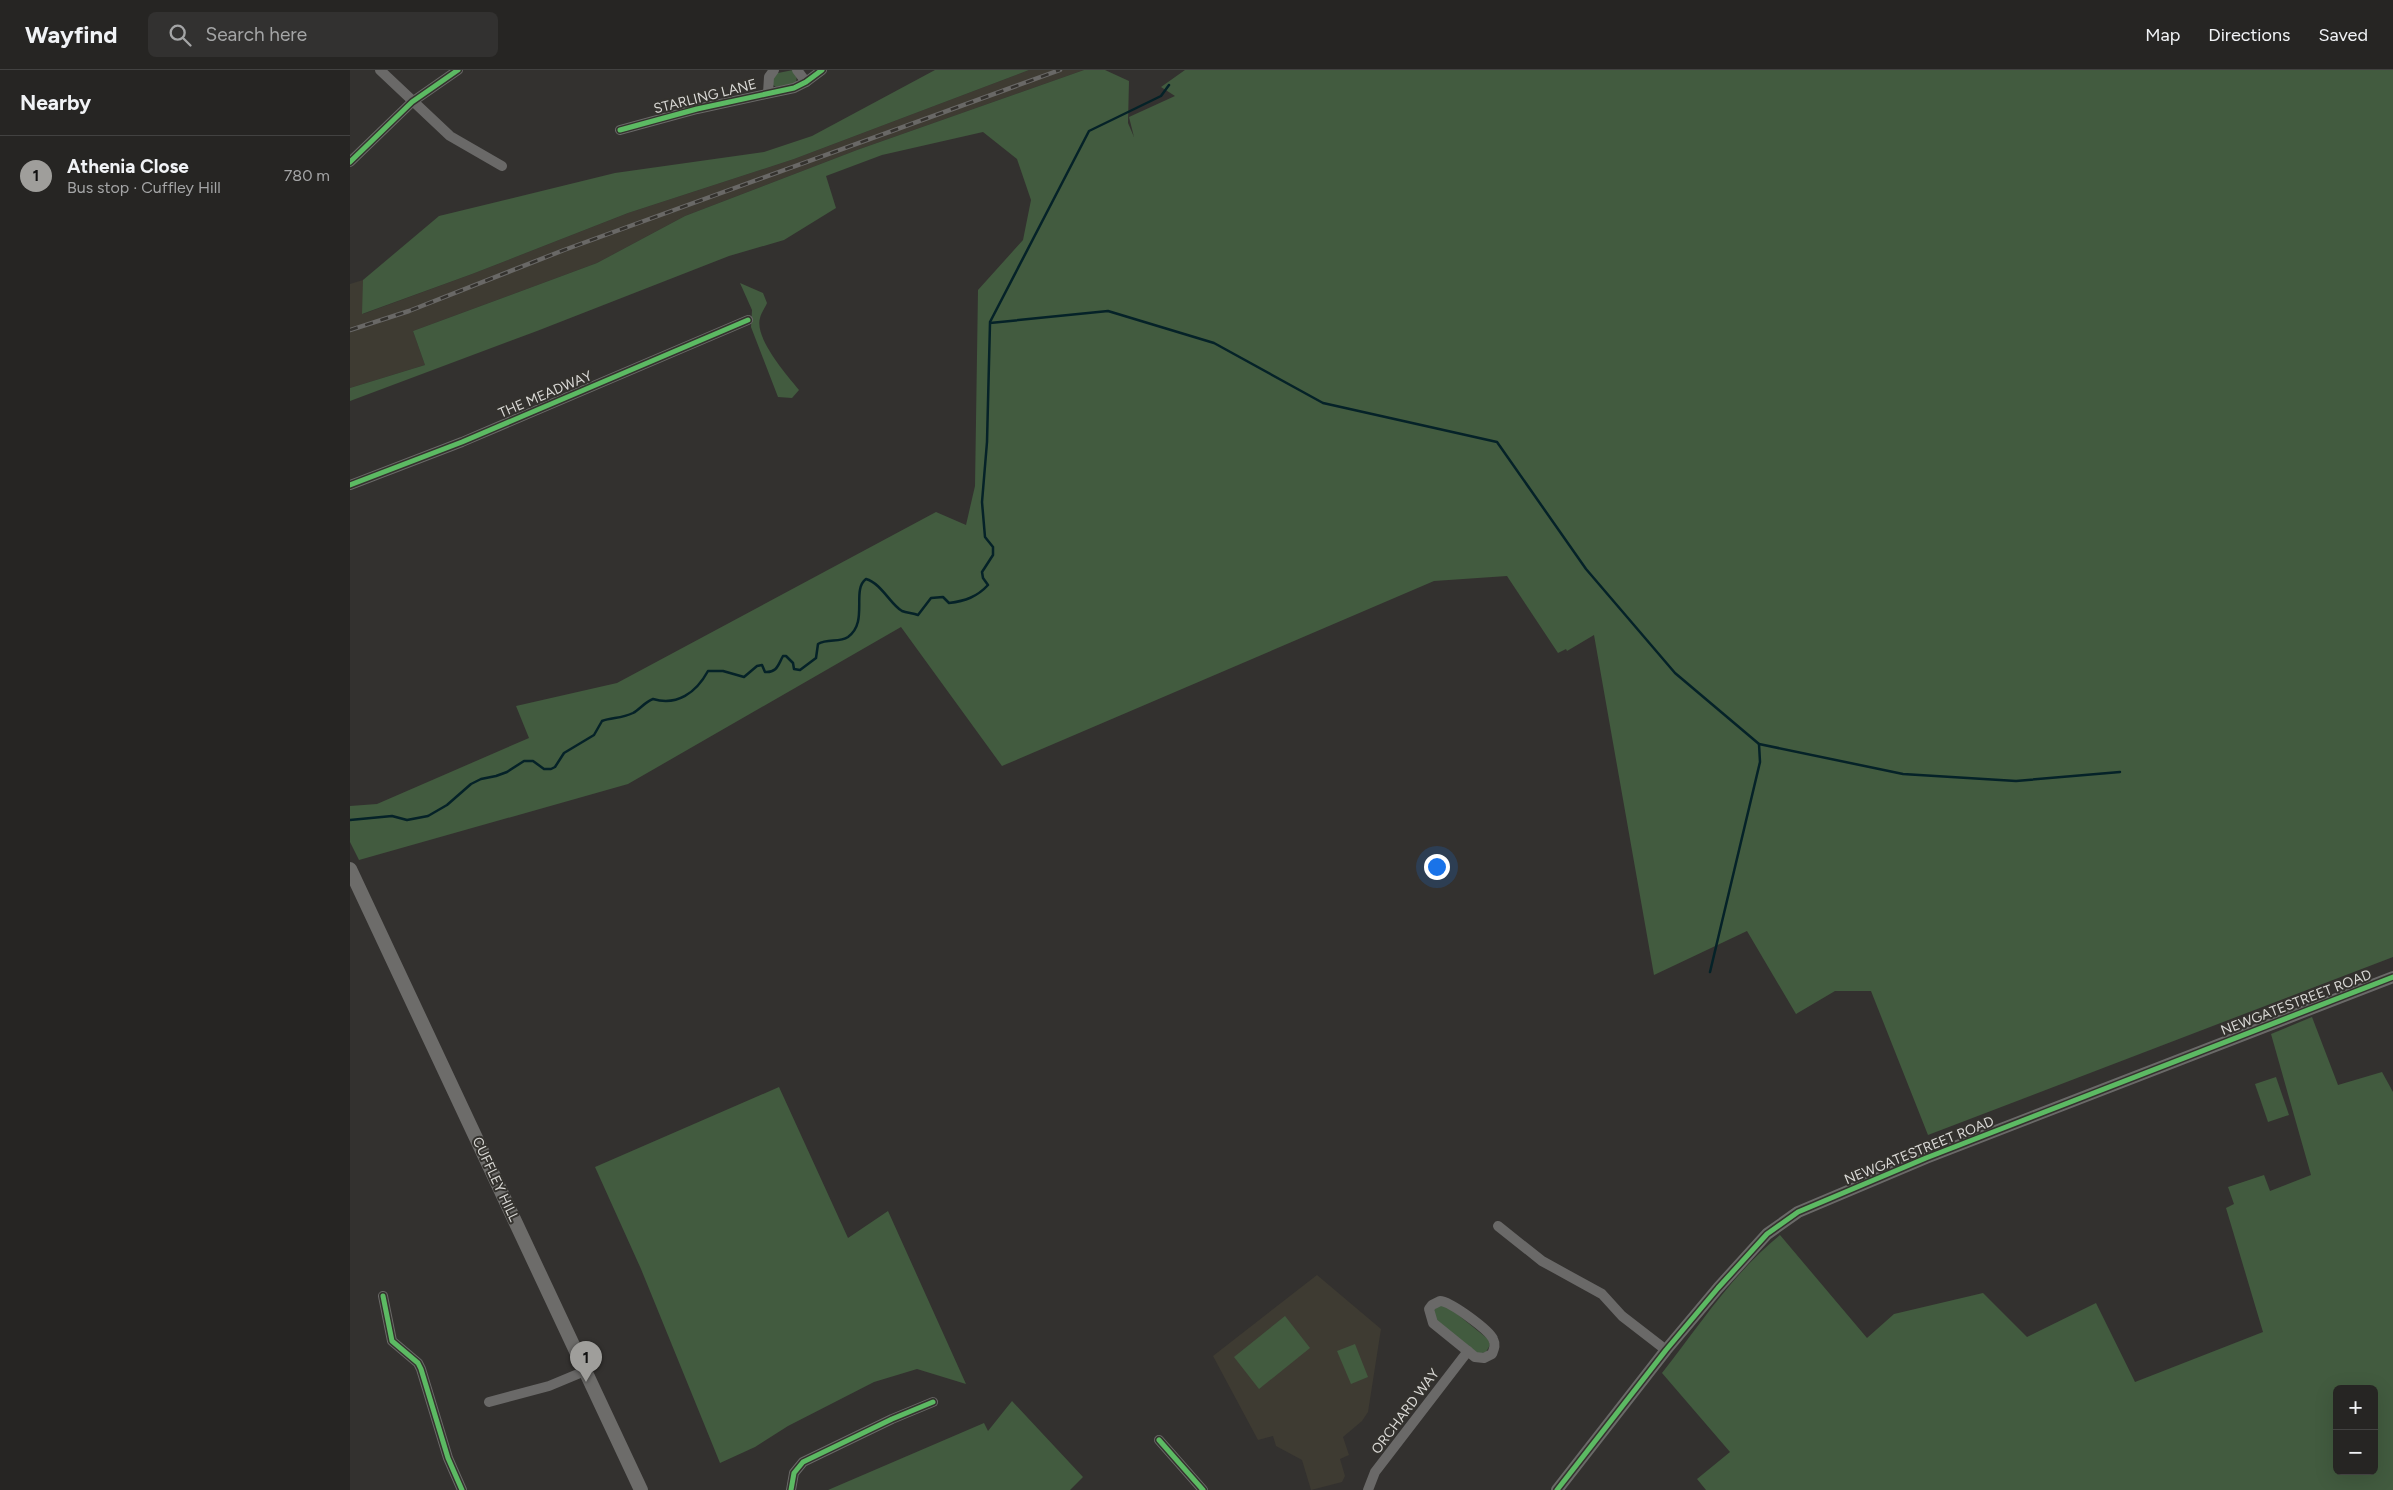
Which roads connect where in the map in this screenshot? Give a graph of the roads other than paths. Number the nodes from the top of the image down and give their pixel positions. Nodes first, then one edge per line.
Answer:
1 (380, 70) edge
2 (458, 70) edge
3 (774, 70) edge
4 (798, 70) edge
5 (822, 70) edge
6 (806, 82) junction
7 (768, 93) junction
8 (412, 102) junction
9 (620, 130) dead end
10 (350, 162) edge
11 (502, 166) dead end
12 (748, 320) dead end
13 (350, 485) edge
14 (350, 869) edge
15 (2393, 977) edge
16 (1498, 1226) dead end
17 (383, 1296) dead end
18 (1666, 1350) junction
19 (1468, 1351) junction
20 (584, 1371) junction
21 (489, 1402) dead end
22 (933, 1402) dead end
23 (1159, 1440) dead end
24 (462, 1490) edge
25 (641, 1490) edge
26 (791, 1490) edge
27 (1202, 1490) edge
28 (1368, 1490) edge
29 (1557, 1490) edge

1 - 8 street
2 - 8 street
3 - 7 street, STARLING LANE
4 - 6 street
5 - 6 street, STARLING LANE
6 - 7 street, STARLING LANE
7 - 9 street, STARLING LANE
8 - 10 street
8 - 11 street
12 - 13 street, THE MEADWAY
14 - 20 main road, CUFFLEY HILL
15 - 18 street, NEWGATESTREET ROAD
16 - 18 street
17 - 24 street
18 - 29 street, NEWGATESTREET ROAD
19 - 19 street
19 - 28 street, ORCHARD WAY
20 - 21 street
20 - 25 main road, CUFFLEY HILL
22 - 26 street
23 - 27 street

